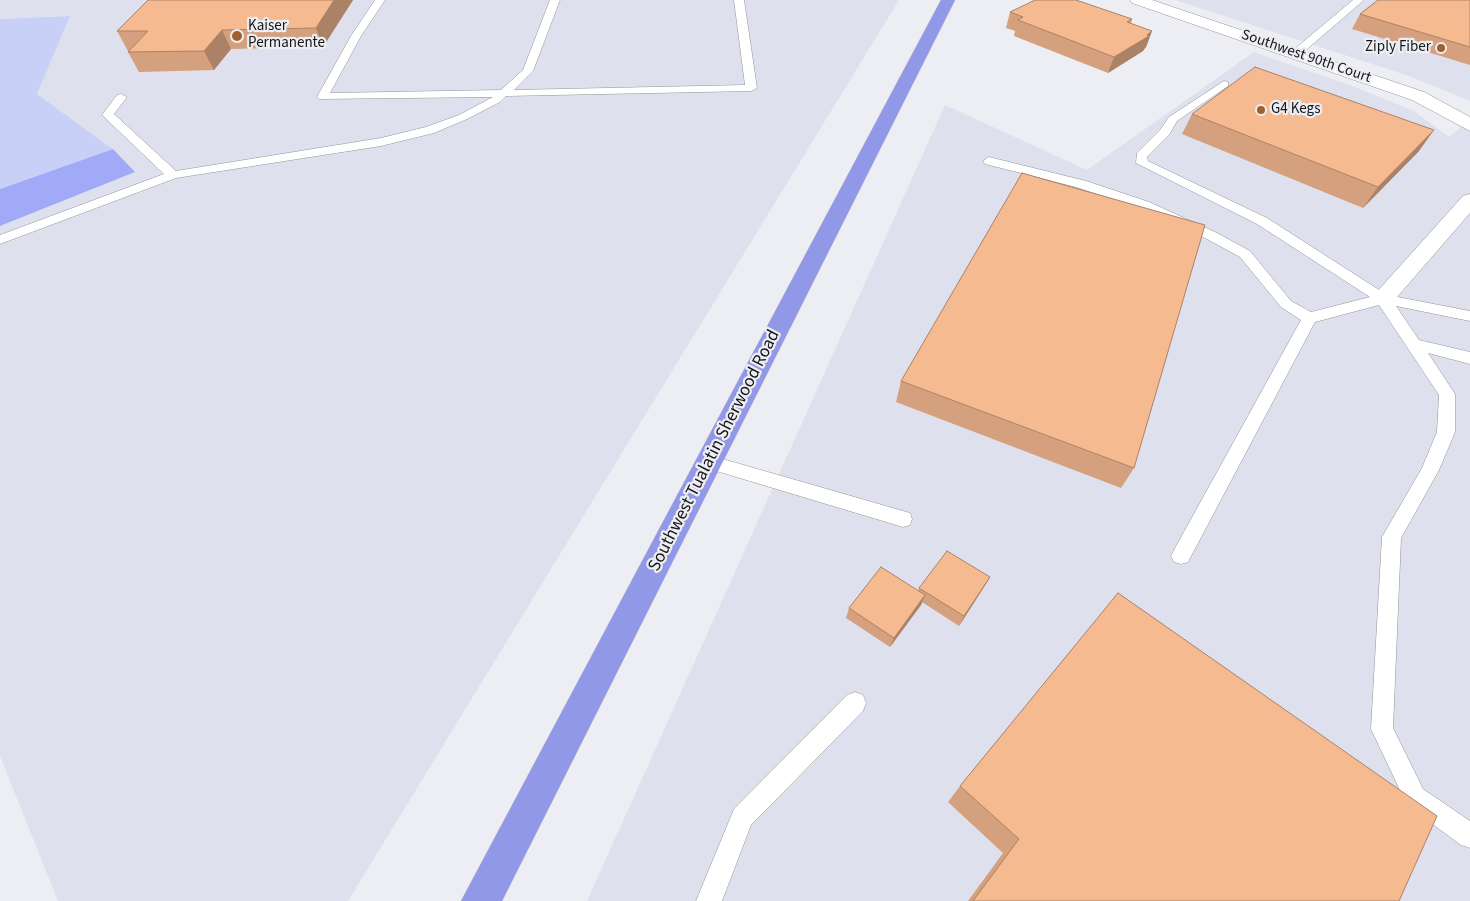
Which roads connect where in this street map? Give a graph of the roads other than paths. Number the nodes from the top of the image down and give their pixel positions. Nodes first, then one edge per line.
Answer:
1 (380, 0) edge
2 (555, 0) edge
3 (740, 0) edge
4 (948, 0) edge
5 (1359, 0) edge
6 (1144, 1) edge
7 (1295, 54) junction
8 (1224, 84) dead end
9 (502, 94) junction
10 (121, 97) dead end
11 (1470, 125) edge
12 (989, 161) dead end
13 (173, 175) junction
14 (1470, 200) edge
15 (0, 240) edge
16 (1383, 299) junction
17 (1470, 316) edge
18 (1309, 318) junction
19 (1413, 344) junction
20 (1470, 358) edge
21 (709, 462) junction
22 (903, 519) dead end
23 (1181, 556) dead end
24 (855, 703) dead end
25 (1470, 836) edge
26 (481, 901) edge
27 (709, 901) edge

1 - 9 lane
2 - 9 lane
3 - 9 lane
4 - 21 highway, Southwest Tualatin Sherwood Road
5 - 7 lane
6 - 7 street, Southwest 90th Court
7 - 11 street, Southwest 90th Court
8 - 16 lane
9 - 13 lane
10 - 13 lane
12 - 18 lane
13 - 15 lane
14 - 16 street
16 - 17 lane
16 - 18 lane
16 - 19 lane
18 - 23 lane
19 - 20 lane
19 - 25 lane
21 - 22 lane
21 - 26 highway, Southwest Tualatin Sherwood Road
24 - 27 lane

